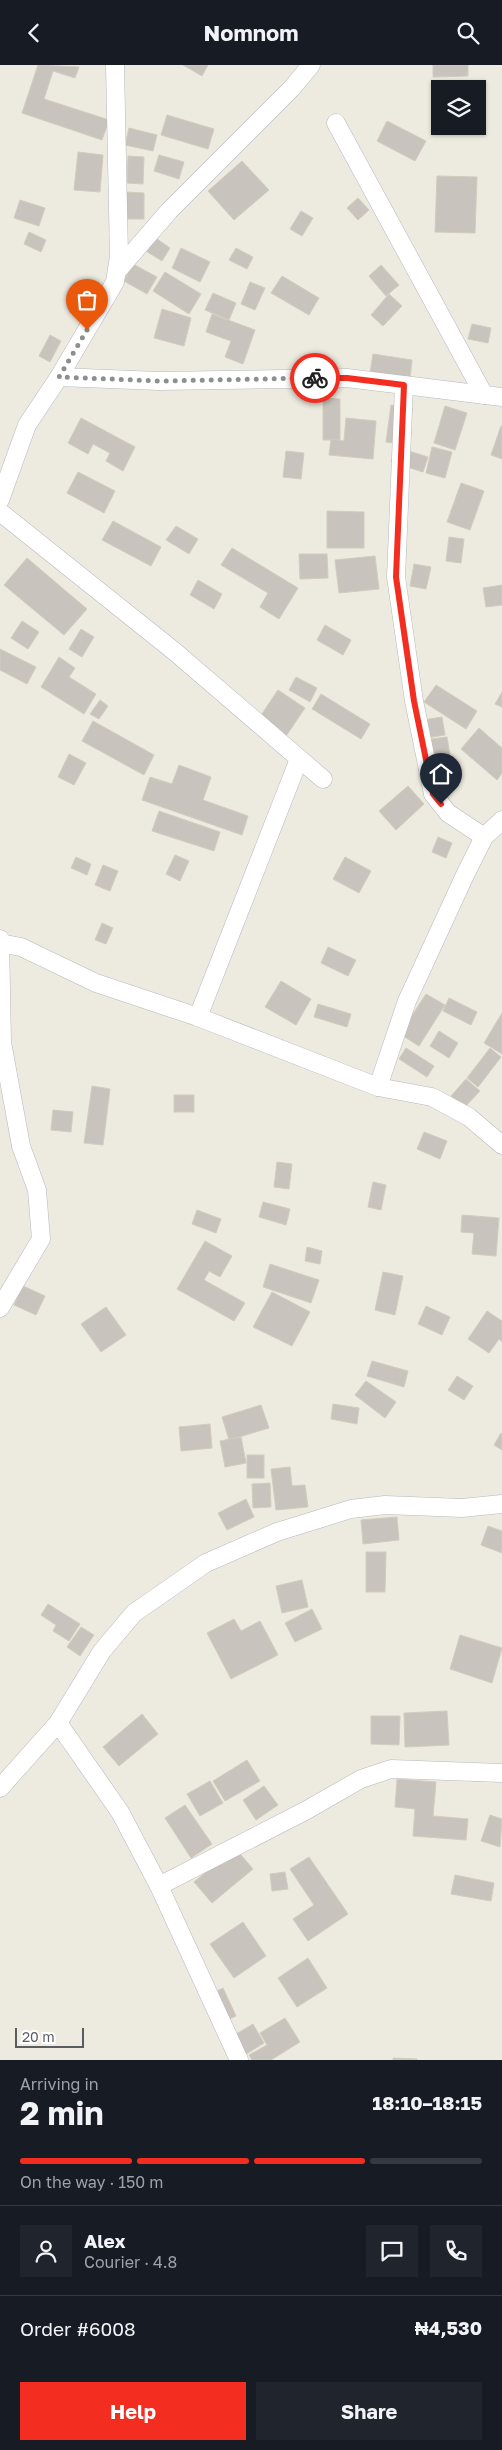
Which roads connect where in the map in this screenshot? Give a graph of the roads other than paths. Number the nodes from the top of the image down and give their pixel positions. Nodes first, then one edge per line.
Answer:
1 (115, 65) edge
2 (311, 65) edge
3 (336, 123) dead end
4 (118, 271) junction
5 (59, 377) junction
6 (404, 385) junction
7 (484, 395) junction
8 (502, 397) edge
9 (0, 500) edge
10 (0, 512) edge
11 (299, 759) junction
12 (323, 779) dead end
13 (502, 820) edge
14 (484, 837) junction
15 (0, 939) edge
16 (0, 943) edge
17 (198, 1017) junction
18 (378, 1087) junction
19 (502, 1145) edge
20 (0, 1308) edge
21 (502, 1504) edge
22 (58, 1723) junction
23 (502, 1773) edge
24 (0, 1788) edge
25 (159, 1886) junction
26 (239, 2060) edge

1 - 4 street
2 - 4 street
3 - 7 street
4 - 5 street
5 - 6 street
5 - 9 street
6 - 7 street
6 - 14 street
7 - 8 street
10 - 11 street
11 - 12 street
11 - 17 street
13 - 14 street
14 - 18 street
15 - 16 street
16 - 17 street
16 - 20 street
17 - 18 street
18 - 19 street
21 - 22 street
22 - 24 street
22 - 25 street
23 - 25 street
25 - 26 street

